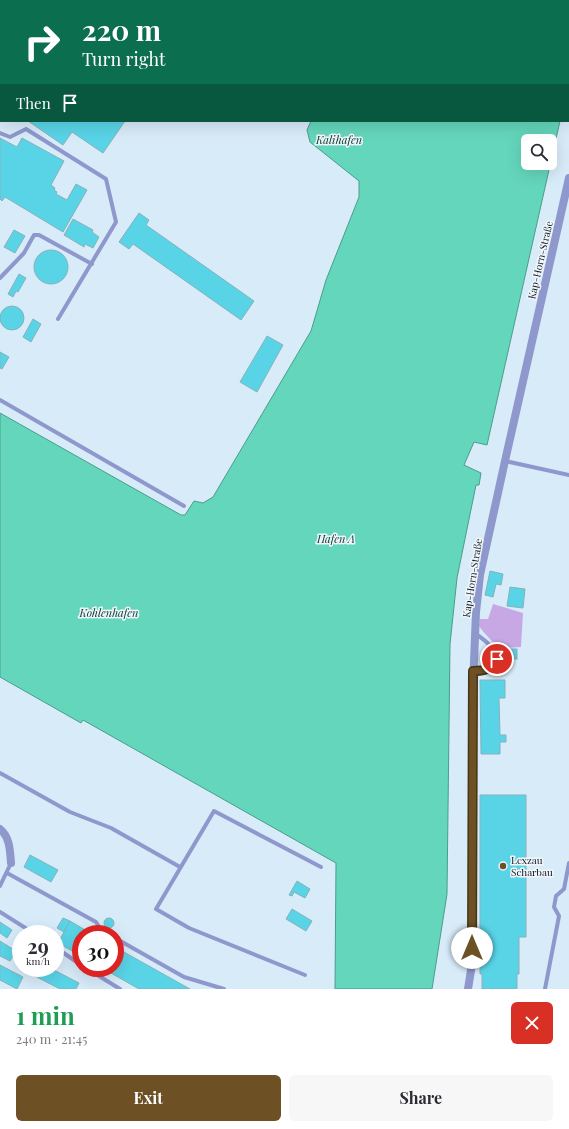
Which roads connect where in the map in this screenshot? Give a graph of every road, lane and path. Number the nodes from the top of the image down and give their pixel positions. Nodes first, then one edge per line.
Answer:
1 (0, 133) edge
2 (569, 178) edge
3 (92, 264) junction
4 (0, 278) edge
5 (58, 319) dead end
6 (0, 400) edge
7 (505, 461) junction
8 (569, 475) edge
9 (184, 506) dead end
10 (474, 633) junction
11 (473, 671) junction
12 (1, 774) edge
13 (0, 829) edge
14 (11, 863) joint
15 (569, 863) edge
16 (180, 867) junction
17 (321, 867) dead end
18 (7, 872) junction
19 (0, 886) edge
20 (0, 912) edge
21 (21, 925) edge
22 (98, 925) edge
23 (124, 943) edge
24 (305, 976) dead end
25 (101, 977) edge
26 (469, 988) edge
27 (120, 989) edge
28 (224, 989) edge
29 (545, 989) edge

1 - 3 lane
2 - 7 street, Kap-Horn-Straße
3 - 4 lane
3 - 5 lane
6 - 9 lane
7 - 8 lane
7 - 10 street, Kap-Horn-Straße
10 - 11 street, Kap-Horn-Straße
10 - 11 lane
11 - 26 street, Kap-Horn-Straße
12 - 16 lane
13 - 14 street
14 - 18 lane
15 - 29 lane
16 - 17 lane
16 - 24 lane
18 - 19 lane
18 - 22 lane
20 - 21 lane
23 - 28 lane
25 - 27 lane

